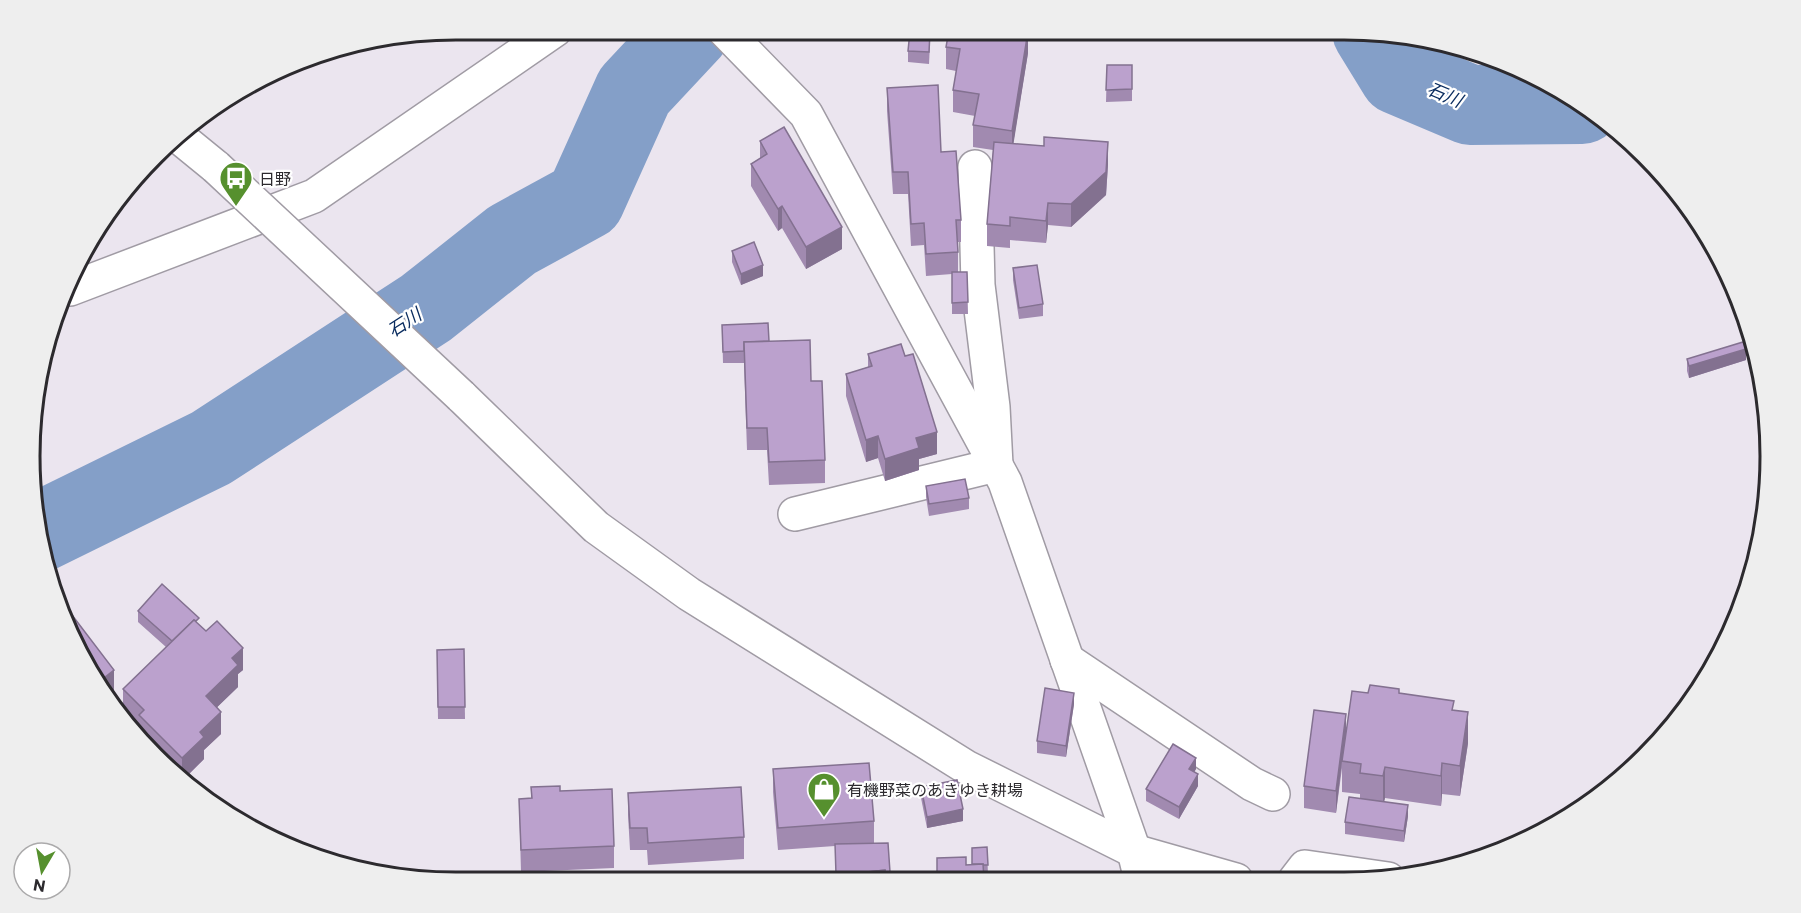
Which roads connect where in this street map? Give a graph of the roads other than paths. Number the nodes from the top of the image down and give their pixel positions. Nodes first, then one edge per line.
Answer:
1 (540, 40) edge
2 (734, 40) edge
3 (185, 142) edge
4 (975, 167) dead end
5 (77, 286) edge
6 (996, 465) junction
7 (795, 514) dead end
8 (1067, 660) junction
9 (1273, 794) dead end
10 (1138, 865) edge
11 (1184, 872) edge
12 (1302, 872) edge
13 (1340, 872) edge

1 - 5 street
2 - 6 street
3 - 10 street, bridge
4 - 6 street
6 - 7 street
6 - 8 street
8 - 9 street
8 - 10 street
10 - 11 street
12 - 13 street

